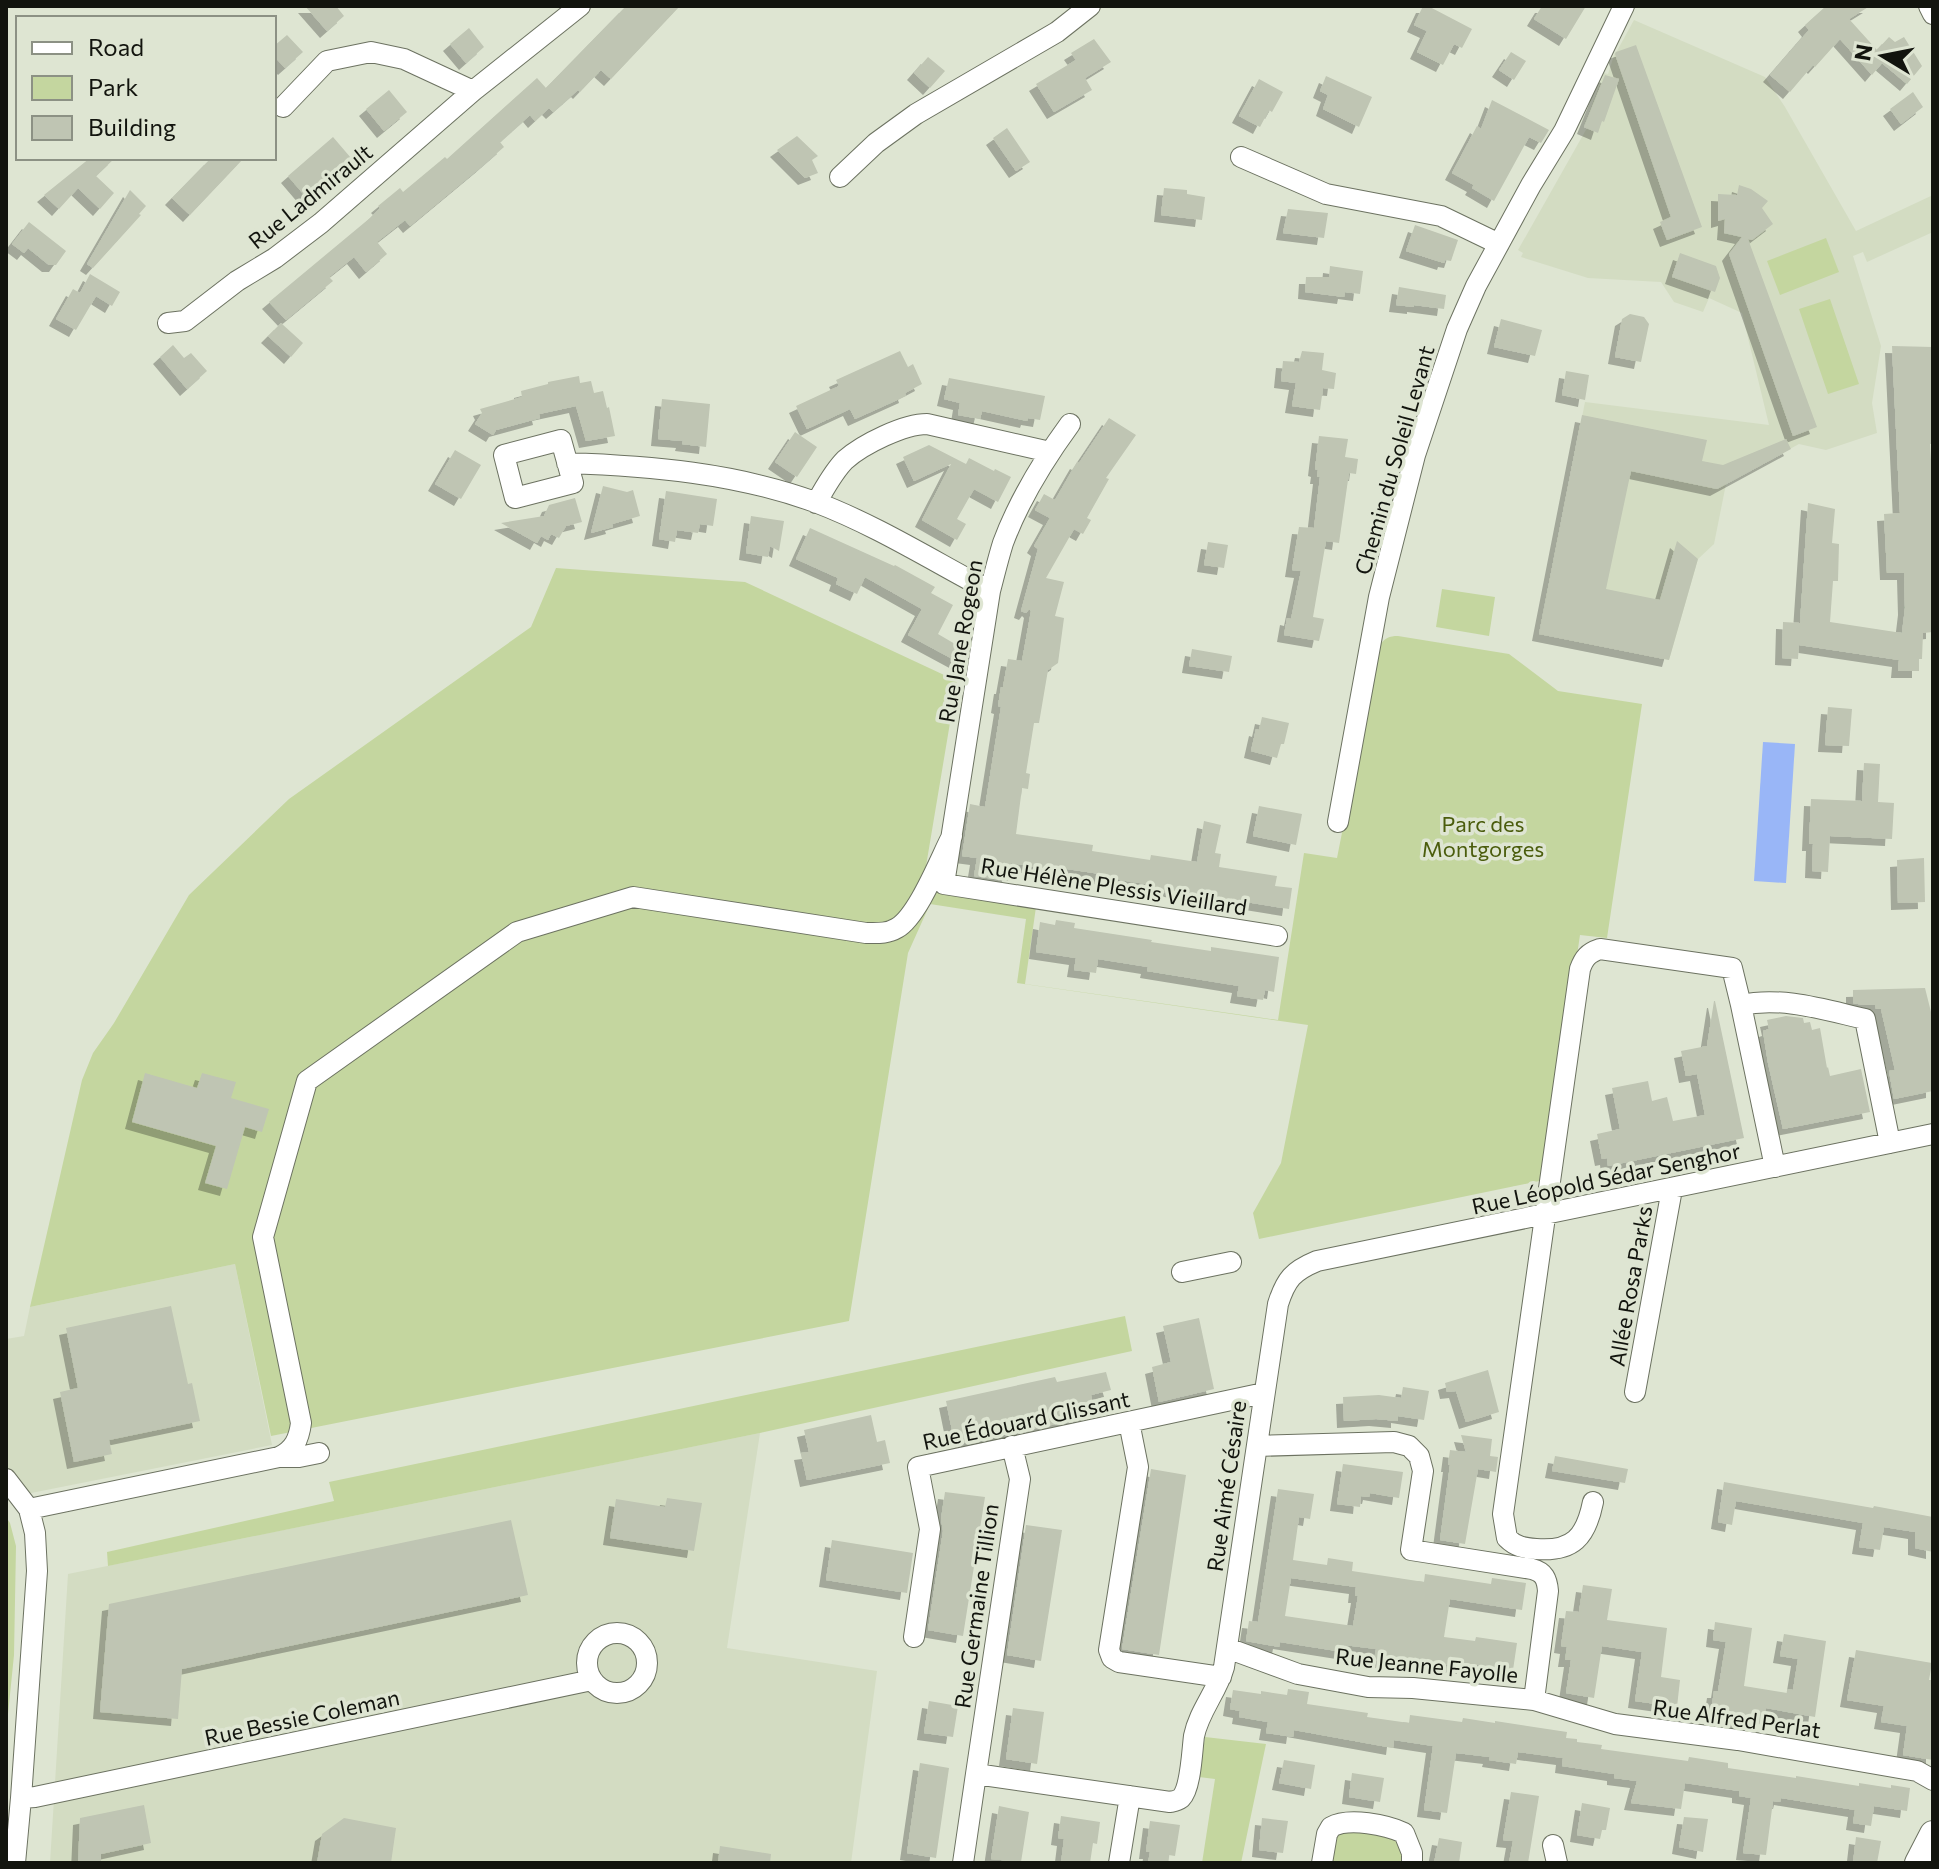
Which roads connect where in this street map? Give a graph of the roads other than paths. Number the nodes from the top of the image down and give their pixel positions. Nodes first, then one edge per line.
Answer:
1 (580, 6) edge
2 (1090, 6) edge
3 (1624, 6) edge
4 (1929, 6) edge
5 (1933, 14) edge
6 (473, 91) junction
7 (283, 107) dead end
8 (1241, 157) dead end
9 (840, 177) dead end
10 (1499, 244) junction
11 (168, 323) dead end
12 (1070, 424) dead end
13 (1050, 452) junction
14 (567, 463) dead end
15 (816, 503) junction
16 (990, 591) junction
17 (1338, 822) dead end
18 (952, 836) junction
19 (944, 884) joint
20 (1277, 936) dead end
21 (1741, 1005) junction
22 (1933, 1134) edge
23 (1890, 1143) junction
24 (1775, 1167) junction
25 (1672, 1189) junction
26 (1545, 1215) junction
27 (1231, 1262) dead end
28 (1182, 1272) dead end
29 (1291, 1275) joint
30 (1635, 1392) dead end
31 (1264, 1393) junction
32 (1129, 1422) junction
33 (1012, 1446) junction
34 (1257, 1446) junction
35 (319, 1453) dead end
36 (279, 1457) junction
37 (6, 1479) edge
38 (1593, 1502) dead end
39 (29, 1509) junction
40 (914, 1637) dead end
41 (1227, 1648) junction
42 (1221, 1677) junction
43 (592, 1680) dead end
44 (1534, 1700) junction
45 (976, 1774) junction
46 (1933, 1780) edge
47 (1130, 1796) junction
48 (21, 1798) junction
49 (12, 1824) edge
50 (1933, 1834) edge
51 (15, 1863) edge
52 (963, 1863) edge
53 (1119, 1863) edge
54 (1322, 1863) edge
55 (1412, 1863) edge
56 (1918, 1863) edge

1 - 6 street, Rue Ladmirault
2 - 9 street
3 - 10 street, Chemin du Soleil Levant
4 - 5 street
6 - 7 street
6 - 11 street, Rue Ladmirault
8 - 10 street
10 - 17 street, Chemin du Soleil Levant
12 - 13 street, Rue Jane Rogeon
13 - 15 street
13 - 16 street, Rue Jane Rogeon
14 - 15 street
15 - 16 street
16 - 18 street, Rue Jane Rogeon
18 - 19 street, Rue Jane Rogeon
18 - 36 street
19 - 20 street, Rue Hélène Plessis Vieillard
21 - 23 street
21 - 24 street
21 - 26 street
22 - 23 street, Rue Léopold Sédar Senghor
23 - 24 street, Rue Léopold Sédar Senghor
24 - 25 street, Rue Léopold Sédar Senghor
25 - 26 street, Rue Léopold Sédar Senghor
25 - 30 street, Allée Rosa Parks
26 - 29 street, Rue Léopold Sédar Senghor
26 - 38 street
27 - 28 street
29 - 31 street, Rue Aimé Césaire
31 - 32 street, Rue Édouard Glissant
31 - 34 street, Rue Aimé Césaire
32 - 33 street, Rue Édouard Glissant
32 - 42 street
33 - 40 street, Rue Édouard Glissant
33 - 45 street, Rue Germaine Tillion
34 - 41 street, Rue Aimé Césaire
34 - 44 street, Rue Jeanne Fayolle
35 - 36 street
36 - 39 street
37 - 39 street
39 - 48 street
41 - 42 street, Rue Aimé Césaire
41 - 44 street, Rue Jeanne Fayolle
42 - 47 street, Rue Aimé Césaire
43 - 48 street, Rue Bessie Coleman
44 - 46 street, Rue Alfred Perlat
45 - 47 street
45 - 52 street, Rue Germaine Tillion
47 - 53 street
48 - 49 street
49 - 51 street
50 - 56 street
54 - 55 street

